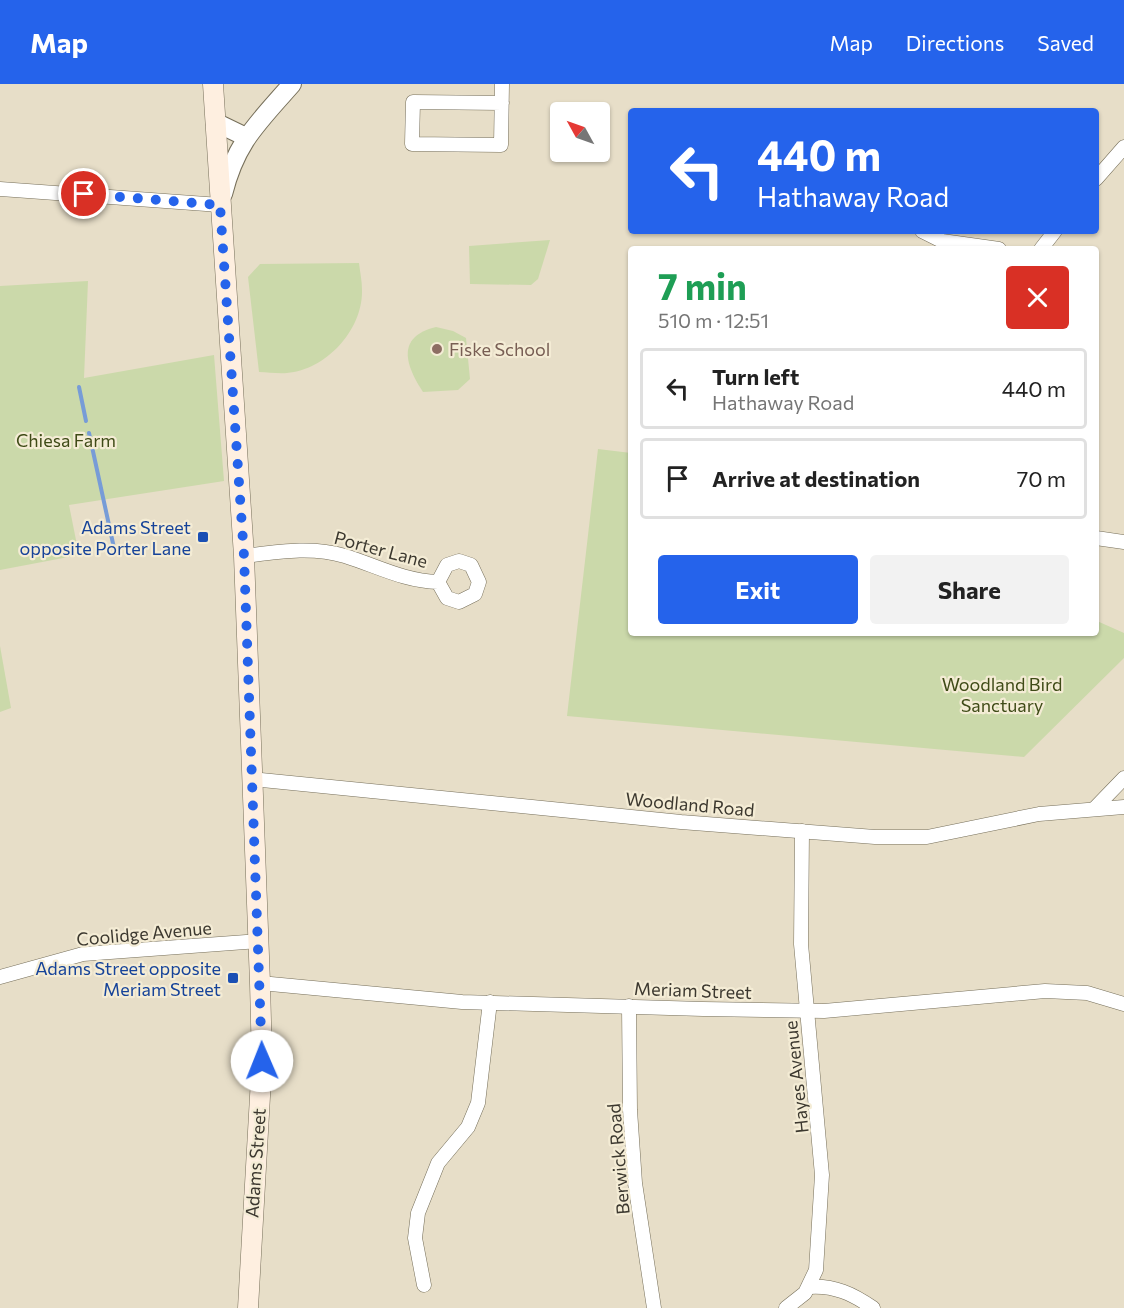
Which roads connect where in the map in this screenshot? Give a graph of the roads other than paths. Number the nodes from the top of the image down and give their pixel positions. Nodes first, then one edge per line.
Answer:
1 (213, 84) edge
2 (292, 84) edge
3 (502, 84) edge
4 (502, 103) junction
5 (215, 122) junction
6 (246, 137) junction
7 (1124, 147) edge
8 (1099, 176) edge
9 (0, 189) edge
10 (220, 205) junction
11 (928, 234) edge
12 (1053, 234) edge
13 (978, 246) edge
14 (1043, 246) edge
15 (1099, 538) edge
16 (1124, 542) edge
17 (244, 556) junction
18 (438, 582) dead end
19 (1124, 778) edge
20 (252, 779) junction
21 (1124, 807) edge
22 (1095, 808) junction
23 (802, 831) junction
24 (258, 941) junction
25 (0, 977) edge
26 (260, 983) junction
27 (490, 1002) junction
28 (1124, 1004) edge
29 (629, 1006) junction
30 (808, 1011) junction
31 (424, 1285) dead end
32 (809, 1287) junction
33 (248, 1308) edge
34 (654, 1308) edge
35 (786, 1308) edge
36 (873, 1308) edge

1 - 5 main road, Adams Street
2 - 6 street
3 - 4 street
4 - 4 street
5 - 6 street
5 - 10 main road, Adams Street
6 - 10 street
7 - 8 street
9 - 10 street
10 - 17 main road, Adams Street
11 - 13 street
12 - 14 street
15 - 16 street
17 - 18 street, Porter Lane
17 - 20 main road, Adams Street
19 - 22 street
20 - 23 street, Woodland Road
20 - 24 main road, Adams Street
21 - 22 street, Woodland Road
22 - 23 street, Woodland Road
23 - 30 street, Hayes Avenue
24 - 25 street, Coolidge Avenue
24 - 26 main road, Adams Street
26 - 27 street, Meriam Street
26 - 33 main road, Adams Street
27 - 29 street, Meriam Street
27 - 31 street
28 - 30 street, Meriam Street
29 - 30 street, Meriam Street
29 - 34 street, Berwick Road
30 - 32 street, Hayes Avenue
32 - 35 street
32 - 36 street

